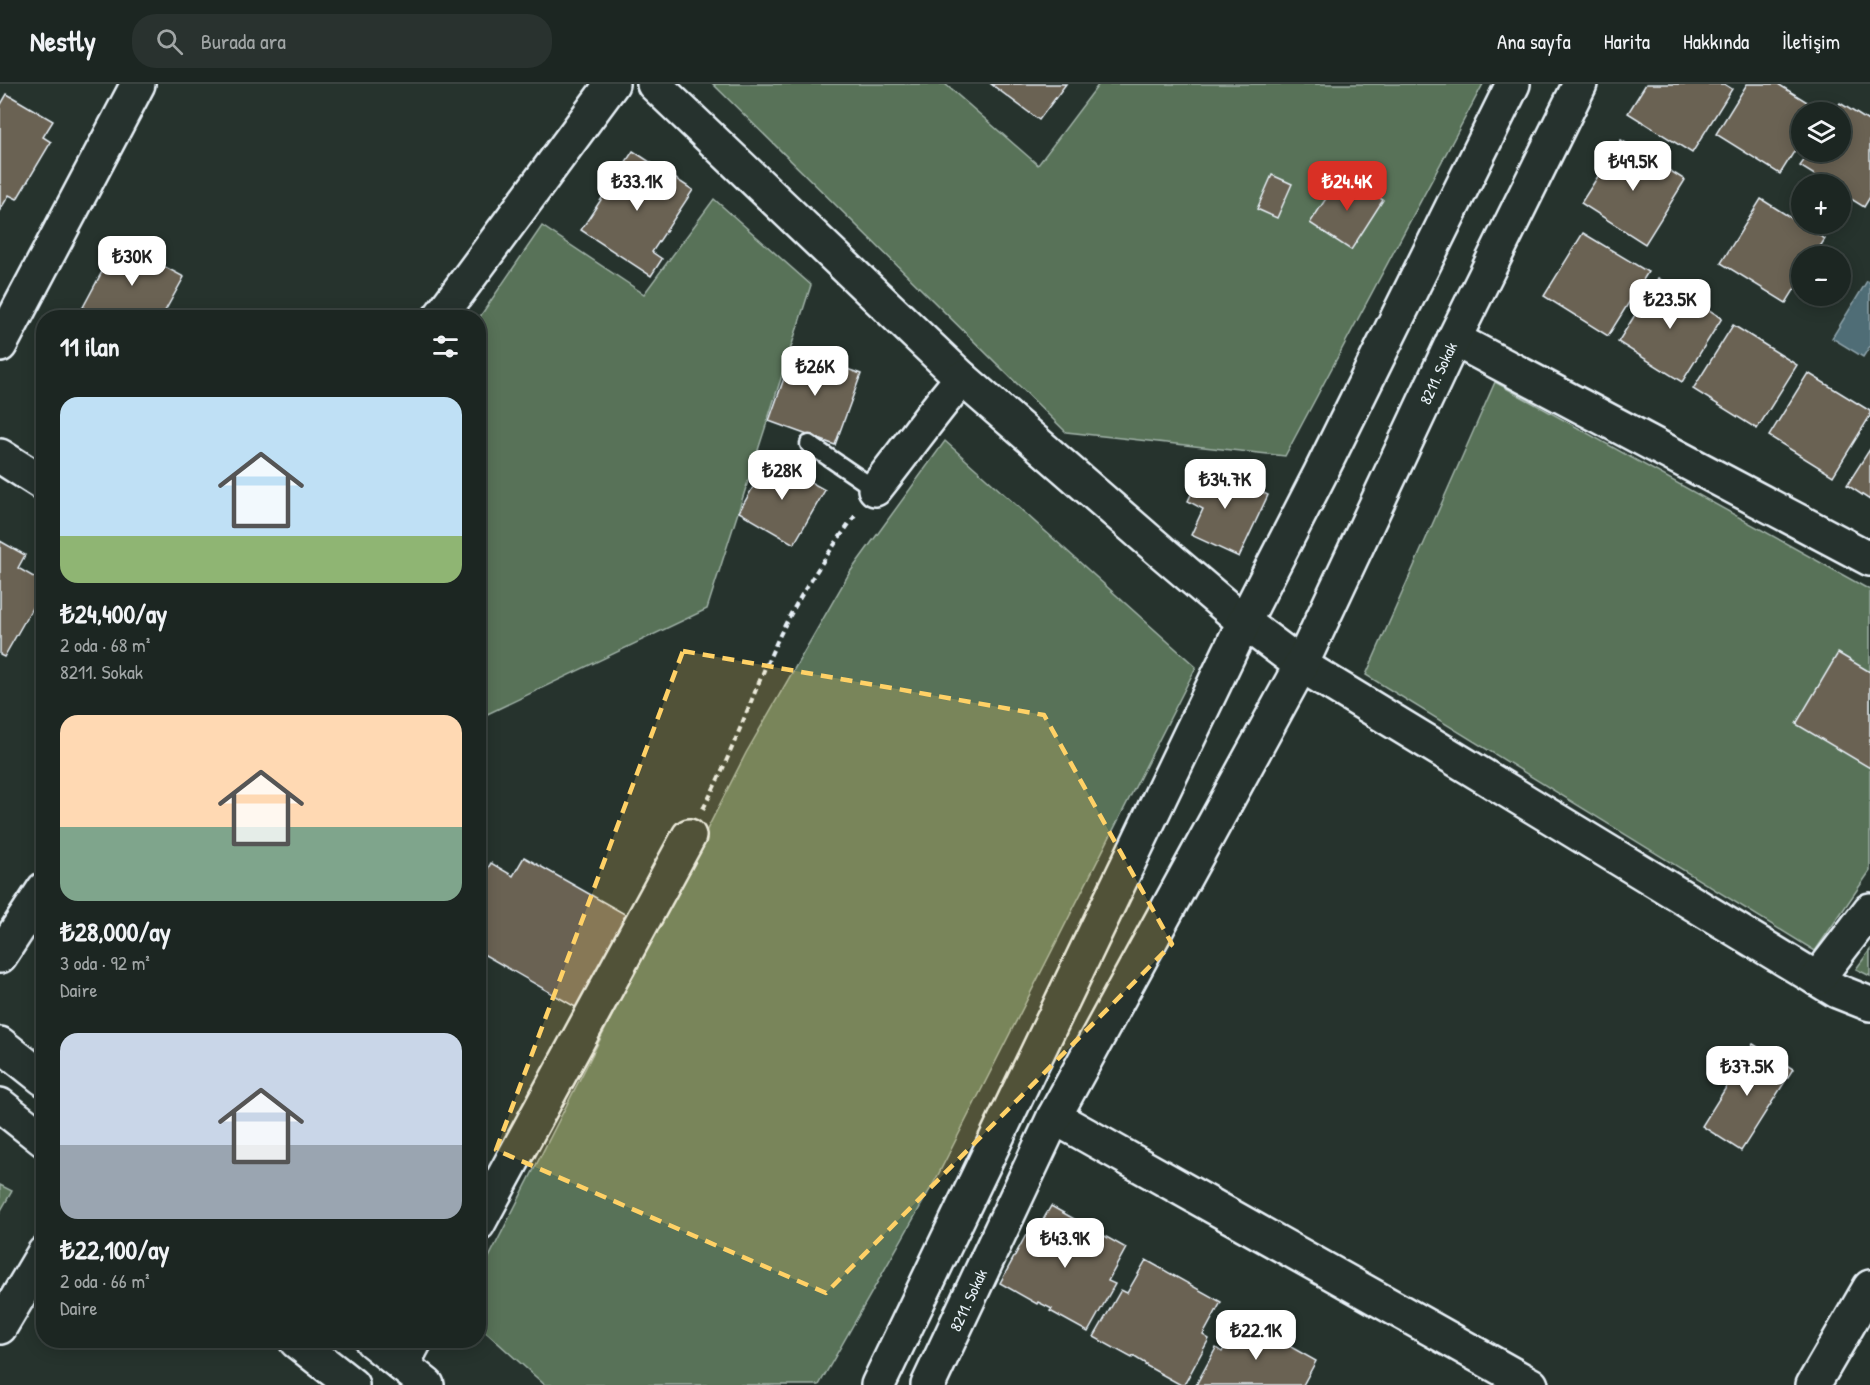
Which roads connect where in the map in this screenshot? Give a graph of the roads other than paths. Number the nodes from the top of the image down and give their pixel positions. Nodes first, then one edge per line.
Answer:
1 (138, 84) edge
2 (612, 84) edge
3 (654, 84) edge
4 (1513, 84) edge
5 (1580, 84) edge
6 (445, 310) edge
7 (1454, 339) junction
8 (0, 345) edge
9 (962, 378) junction
10 (808, 444) dead end
11 (0, 456) edge
12 (36, 479) edge
13 (875, 489) joint
14 (1870, 559) edge
15 (1244, 622) junction
16 (1301, 665) junction
17 (689, 836) road end
18 (36, 901) edge
19 (1870, 909) edge
20 (0, 956) edge
21 (1817, 979) junction
22 (1870, 1004) edge
23 (0, 1044) edge
24 (36, 1073) edge
25 (0, 1106) edge
26 (1054, 1117) junction
27 (36, 1134) edge
28 (486, 1209) edge
29 (36, 1266) edge
30 (1870, 1287) edge
31 (0, 1327) edge
32 (306, 1348) edge
33 (385, 1348) edge
34 (414, 1364) edge
35 (352, 1385) edge
36 (878, 1385) edge
37 (928, 1385) edge
38 (1531, 1385) edge
39 (1813, 1385) edge

1 - 8 street
2 - 6 street
3 - 9 street
4 - 15 street
5 - 7 street, 8211. Sokak
7 - 14 street
7 - 16 street, 8211. Sokak
9 - 13 street
9 - 15 street
10 - 13 lane
11 - 12 street
15 - 16 street
15 - 36 street
16 - 21 street
16 - 26 street, 8211. Sokak
17 - 28 street
18 - 20 street
19 - 21 street
21 - 22 street
23 - 24 street
25 - 27 street
26 - 37 street, 8211. Sokak
26 - 38 street
29 - 31 street
30 - 39 street
32 - 35 street
33 - 34 street

